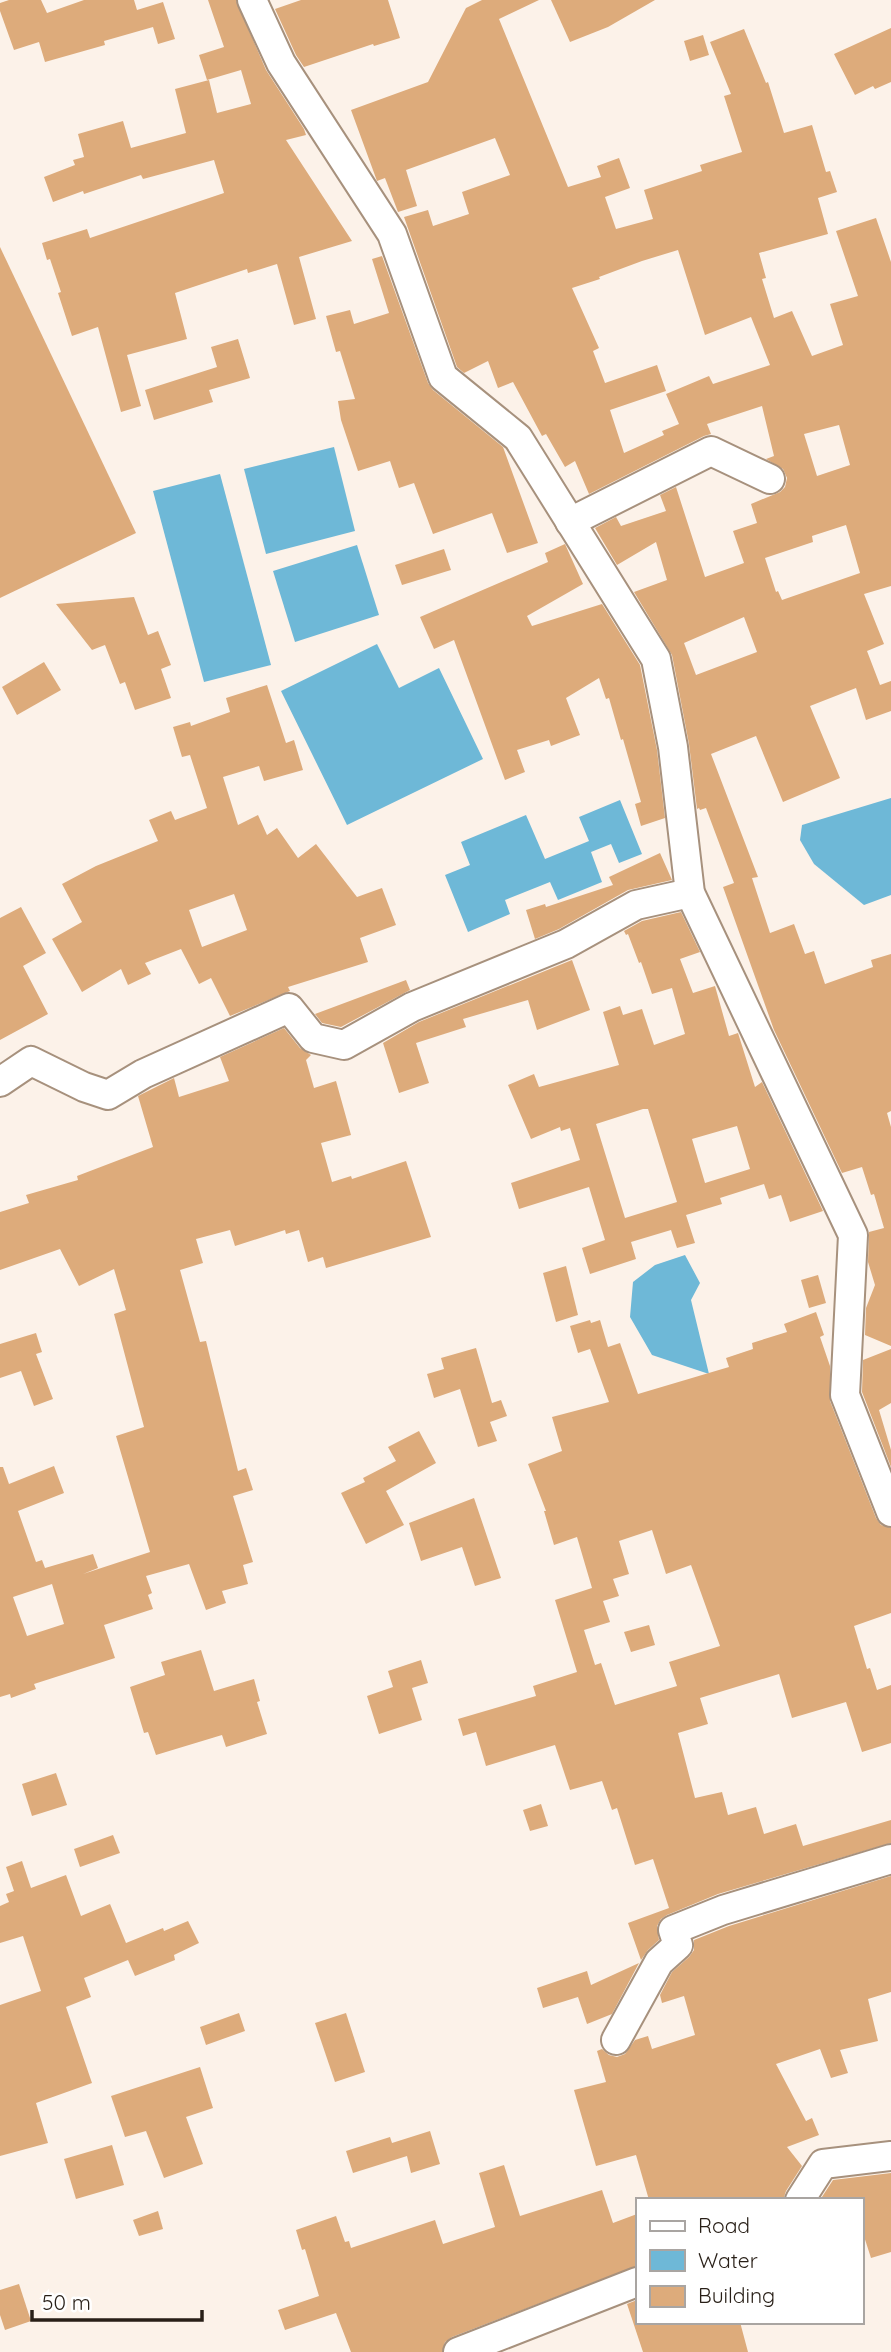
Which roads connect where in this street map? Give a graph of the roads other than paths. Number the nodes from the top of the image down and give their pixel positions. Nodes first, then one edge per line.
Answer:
1 (252, 0) edge
2 (770, 479) dead end
3 (570, 522) junction
4 (690, 893) junction
5 (0, 1082) edge
6 (891, 1512) edge
7 (891, 1859) edge
8 (616, 2040) dead end
9 (891, 2156) edge
10 (801, 2198) edge
11 (636, 2282) edge
12 (458, 2352) edge

1 - 3 street
2 - 3 street
3 - 4 street
4 - 5 street
4 - 6 street
7 - 8 street
9 - 10 street
11 - 12 street

